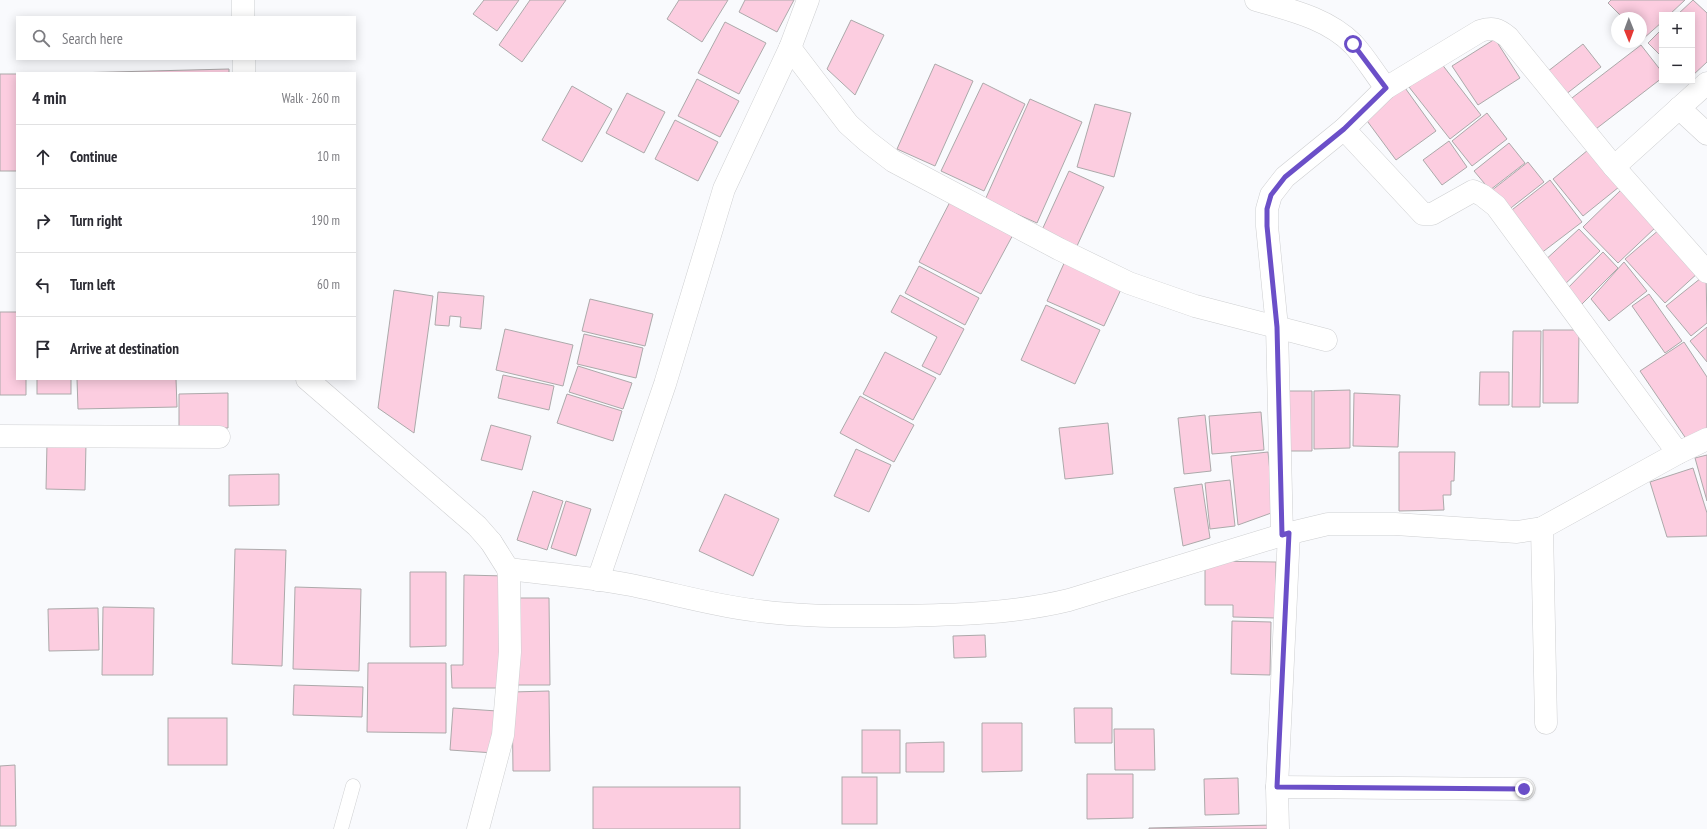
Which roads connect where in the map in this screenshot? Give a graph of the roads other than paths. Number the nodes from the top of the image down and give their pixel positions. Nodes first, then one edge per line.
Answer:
1 (243, 0) edge
2 (808, 0) edge
3 (1256, 0) edge
4 (243, 16) edge
5 (790, 48) junction
6 (244, 60) edge
7 (244, 72) edge
8 (1707, 83) edge
9 (1386, 88) junction
10 (1679, 108) junction
11 (1344, 129) junction
12 (1707, 134) edge
13 (1614, 167) junction
14 (1707, 272) edge
15 (1277, 327) junction
16 (1326, 340) dead end
17 (309, 380) edge
18 (0, 436) edge
19 (219, 437) dead end
20 (1707, 439) edge
21 (1678, 453) junction
22 (1542, 528) junction
23 (1286, 534) junction
24 (508, 569) junction
25 (598, 580) junction
26 (1546, 723) dead end
27 (353, 786) dead end
28 (1277, 787) junction
29 (1524, 789) dead end
30 (341, 829) edge
31 (478, 829) edge
32 (1278, 829) edge

1 - 4 street
2 - 5 street
3 - 9 street
5 - 15 street
5 - 25 street
6 - 7 street
8 - 10 street
9 - 11 street
9 - 13 street
10 - 12 street
10 - 13 street
11 - 15 street
11 - 21 street
13 - 14 street
15 - 16 street
15 - 23 street
17 - 24 street
18 - 19 street
20 - 21 street
21 - 22 street
22 - 23 street
22 - 26 street
23 - 25 street
23 - 28 street
24 - 25 street
24 - 31 street
27 - 30 lane
28 - 29 street
28 - 32 street

